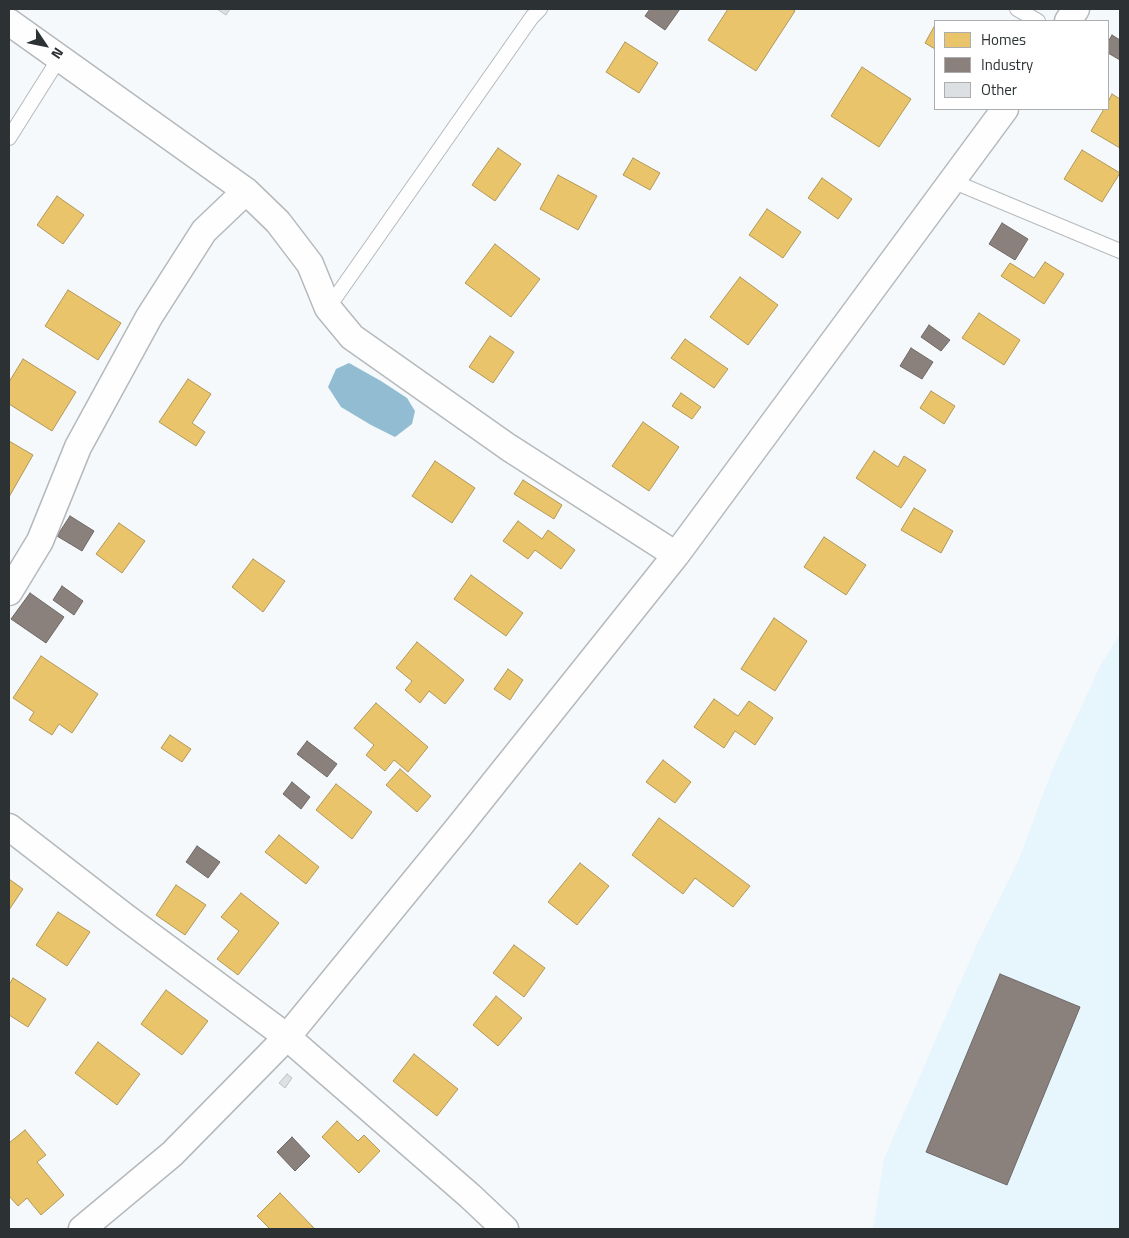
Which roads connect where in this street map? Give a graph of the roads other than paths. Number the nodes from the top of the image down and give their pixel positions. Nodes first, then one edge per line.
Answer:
1 (540, 9) edge
2 (1017, 9) edge
3 (1076, 9) edge
4 (1036, 20) edge
5 (1069, 20) edge
6 (9, 22) edge
7 (60, 57) junction
8 (1005, 110) edge
9 (9, 138) edge
10 (952, 181) junction
11 (246, 192) junction
12 (1120, 251) edge
13 (328, 308) junction
14 (676, 555) junction
15 (9, 592) edge
16 (9, 827) edge
17 (287, 1037) junction
18 (82, 1229) edge
19 (505, 1229) edge

1 - 13 lane
2 - 4 lane
3 - 5 street
6 - 7 street
7 - 9 lane
7 - 11 street
8 - 10 street
10 - 12 lane
10 - 14 street
11 - 13 street
11 - 15 street
13 - 14 street
14 - 17 street
16 - 17 street
17 - 18 street
17 - 19 street

